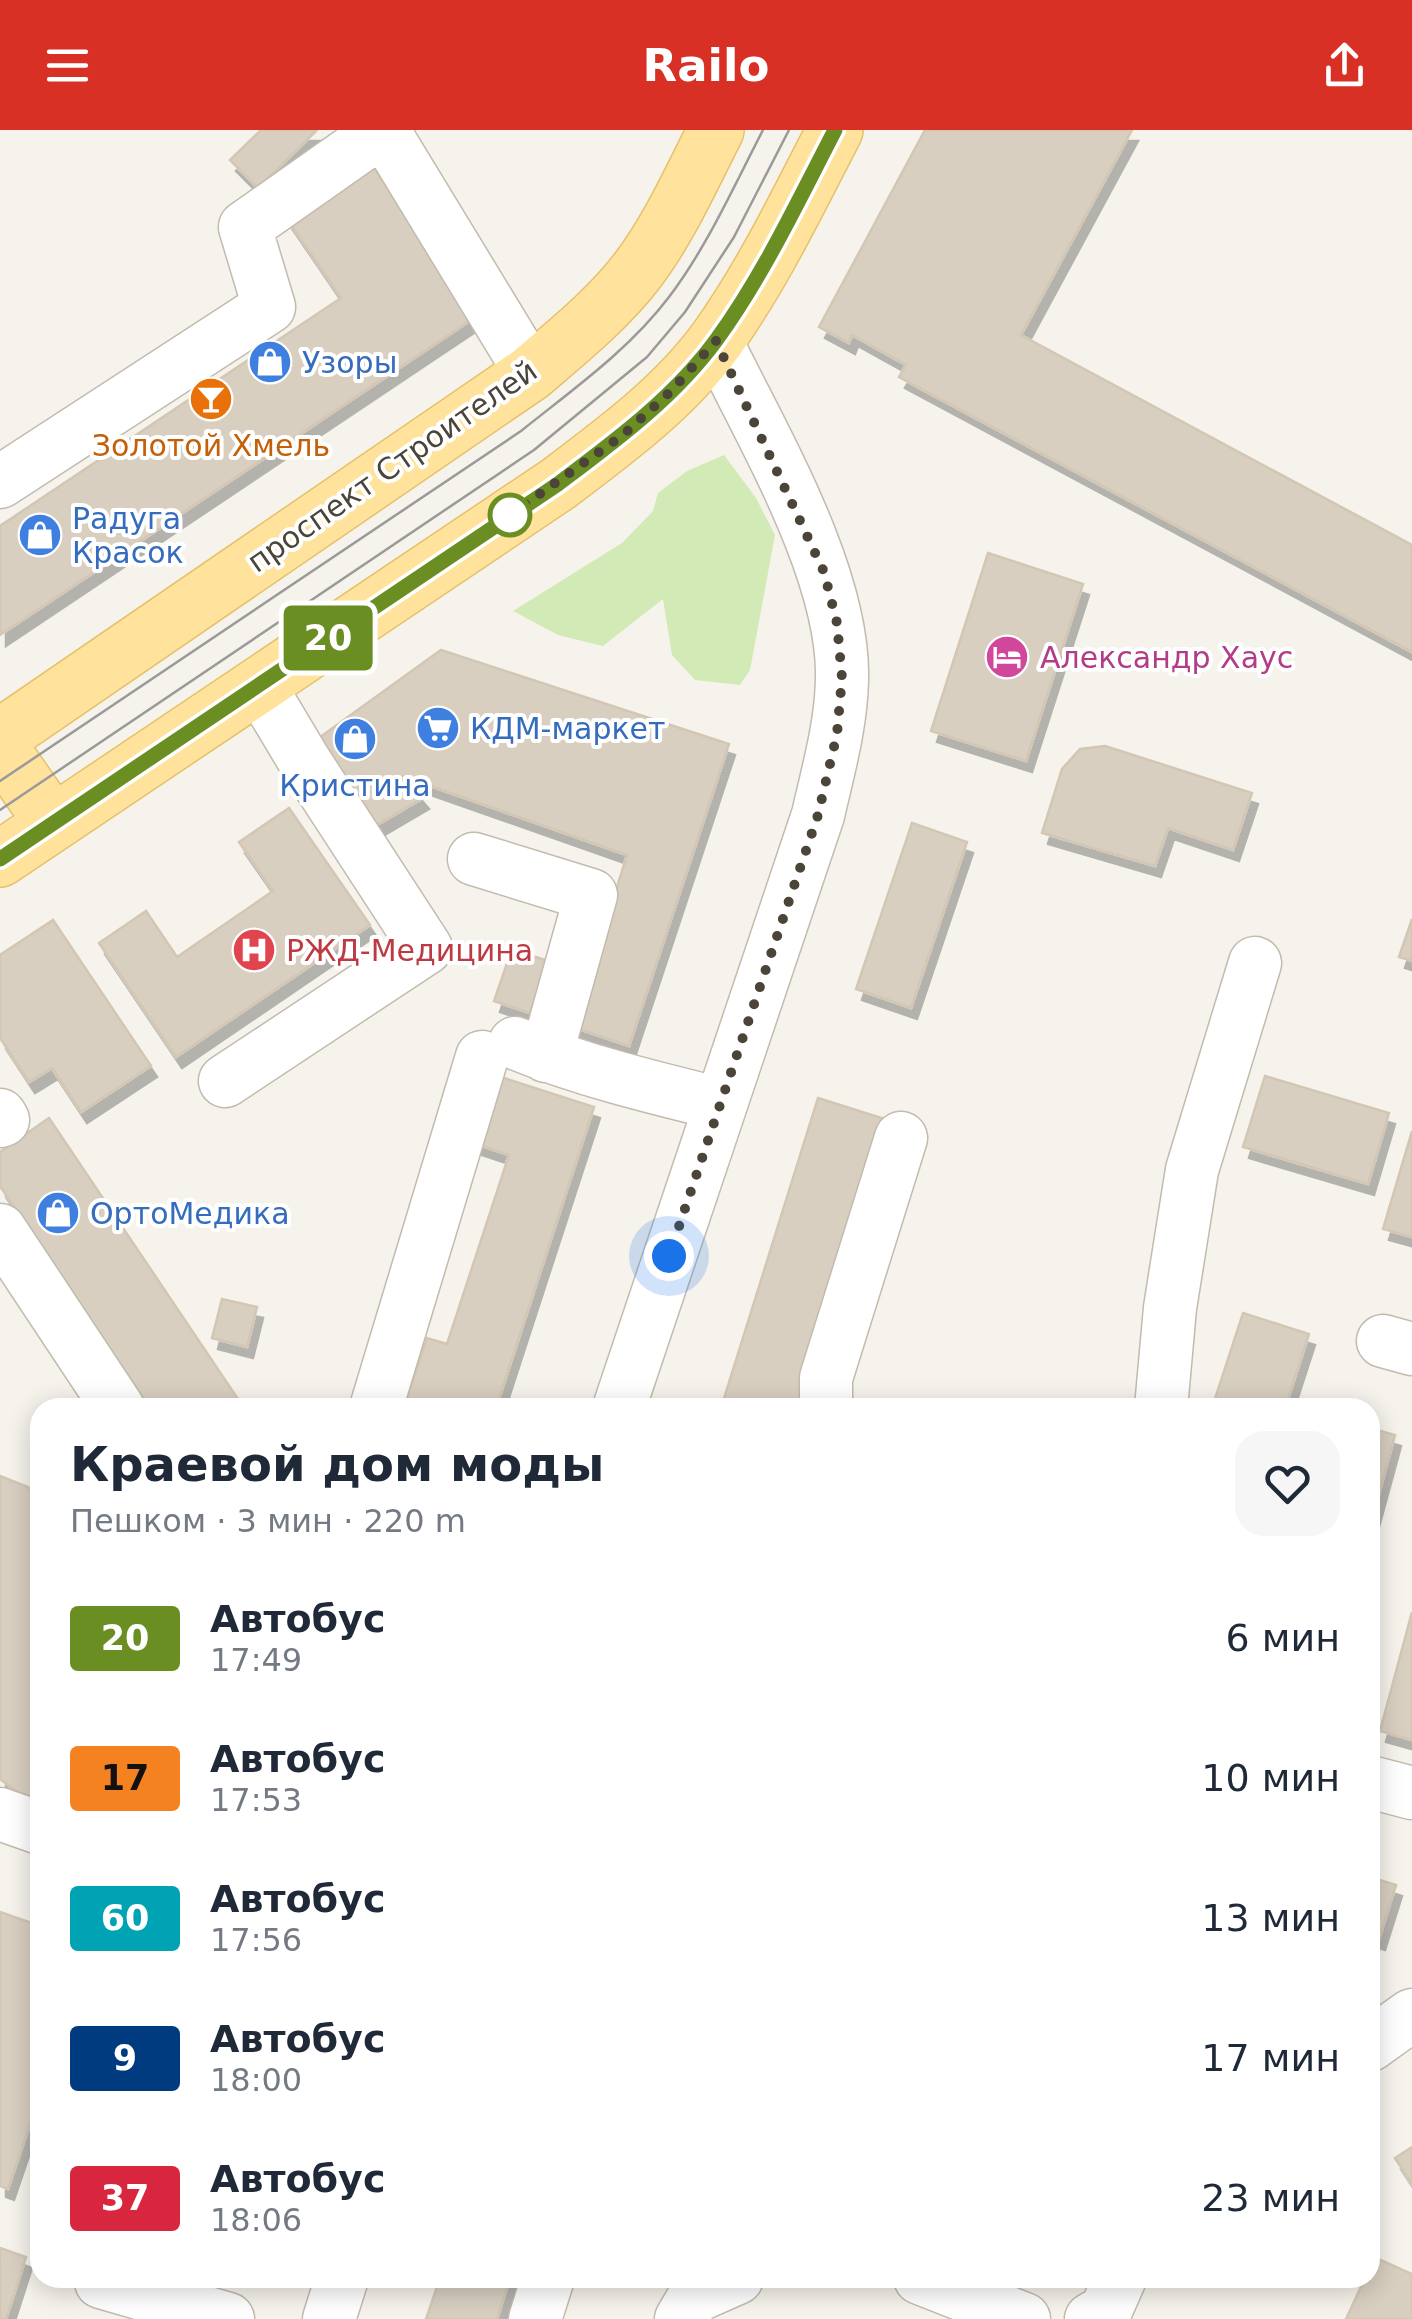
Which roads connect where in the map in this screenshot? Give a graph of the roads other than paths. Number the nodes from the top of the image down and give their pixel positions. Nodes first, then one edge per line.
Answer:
1 (716, 130) edge
2 (835, 130) edge
3 (716, 341) junction
4 (532, 373) junction
5 (0, 482) edge
6 (258, 684) junction
7 (0, 737) edge
8 (0, 747) edge
9 (53, 823) junction
10 (0, 859) edge
11 (474, 859) dead end
12 (1255, 963) dead end
13 (546, 1056) junction
14 (225, 1081) dead end
15 (720, 1104) junction
16 (900, 1138) dead end
17 (0, 1230) edge
18 (111, 1398) edge
19 (379, 1398) edge
20 (622, 1398) edge
21 (826, 1398) edge
22 (1163, 1398) edge
23 (1380, 1785) edge
24 (1412, 1793) edge
25 (0, 1814) edge
26 (30, 1824) edge
27 (1412, 2015) edge
28 (1380, 2038) edge
29 (339, 2288) edge
30 (545, 2288) edge
31 (714, 2288) edge
32 (945, 2288) edge
33 (1116, 2288) edge
34 (98, 2293) edge
35 (228, 2319) edge
36 (329, 2319) edge
37 (536, 2319) edge
38 (680, 2319) edge
39 (1024, 2319) edge
40 (1091, 2319) edge

1 - 4 main road, проспект Строителей
2 - 3 main road
3 - 6 main road
3 - 15 street
4 - 5 street
4 - 7 main road, проспект Строителей
6 - 9 main road
6 - 14 street
8 - 9 main road
9 - 10 main road
11 - 13 street
12 - 22 street
13 - 15 street
13 - 19 street
15 - 20 street
16 - 21 street
17 - 18 street
23 - 24 street
25 - 26 street
27 - 28 street
29 - 36 street
30 - 37 street
31 - 38 street
32 - 39 street
33 - 40 street
34 - 35 street

